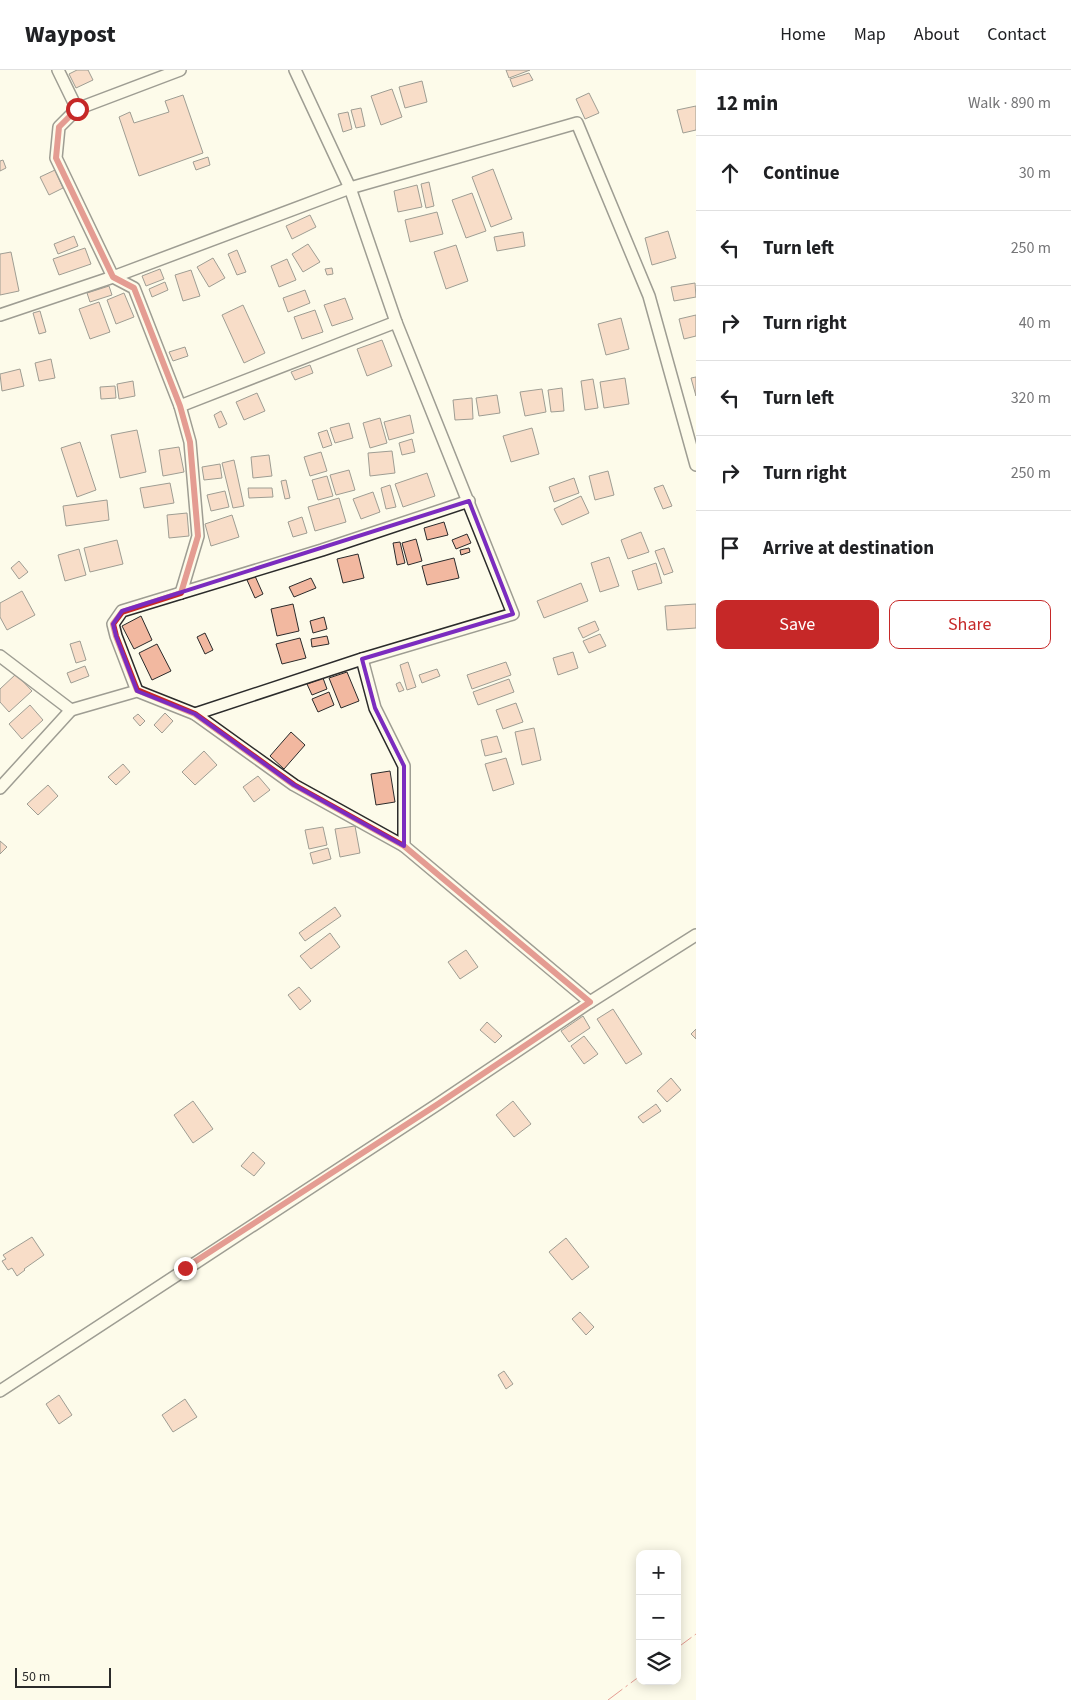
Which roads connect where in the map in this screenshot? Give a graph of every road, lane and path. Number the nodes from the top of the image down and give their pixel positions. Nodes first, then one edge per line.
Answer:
1 (58, 70) edge
2 (180, 70) edge
3 (294, 70) edge
4 (77, 109) junction
5 (350, 188) junction
6 (113, 277) junction
7 (0, 315) edge
8 (396, 322) junction
9 (180, 406) junction
10 (696, 465) edge
11 (469, 501) junction
12 (181, 593) junction
13 (0, 656) edge
14 (362, 658) junction
15 (137, 690) junction
16 (71, 710) junction
17 (195, 714) junction
18 (0, 788) edge
19 (404, 846) junction
20 (696, 935) edge
21 (590, 1002) junction
22 (0, 1391) edge

1 - 4 street
2 - 4 street
3 - 5 street
4 - 6 street
5 - 6 street
5 - 8 street
5 - 10 street
6 - 7 street
6 - 9 street
8 - 9 street
8 - 11 street
9 - 12 street
11 - 12 street
11 - 14 street
12 - 15 street
13 - 16 street
14 - 17 street
14 - 19 street
15 - 16 street
15 - 17 street
16 - 18 street
17 - 19 street
19 - 21 street
20 - 21 street
21 - 22 street

